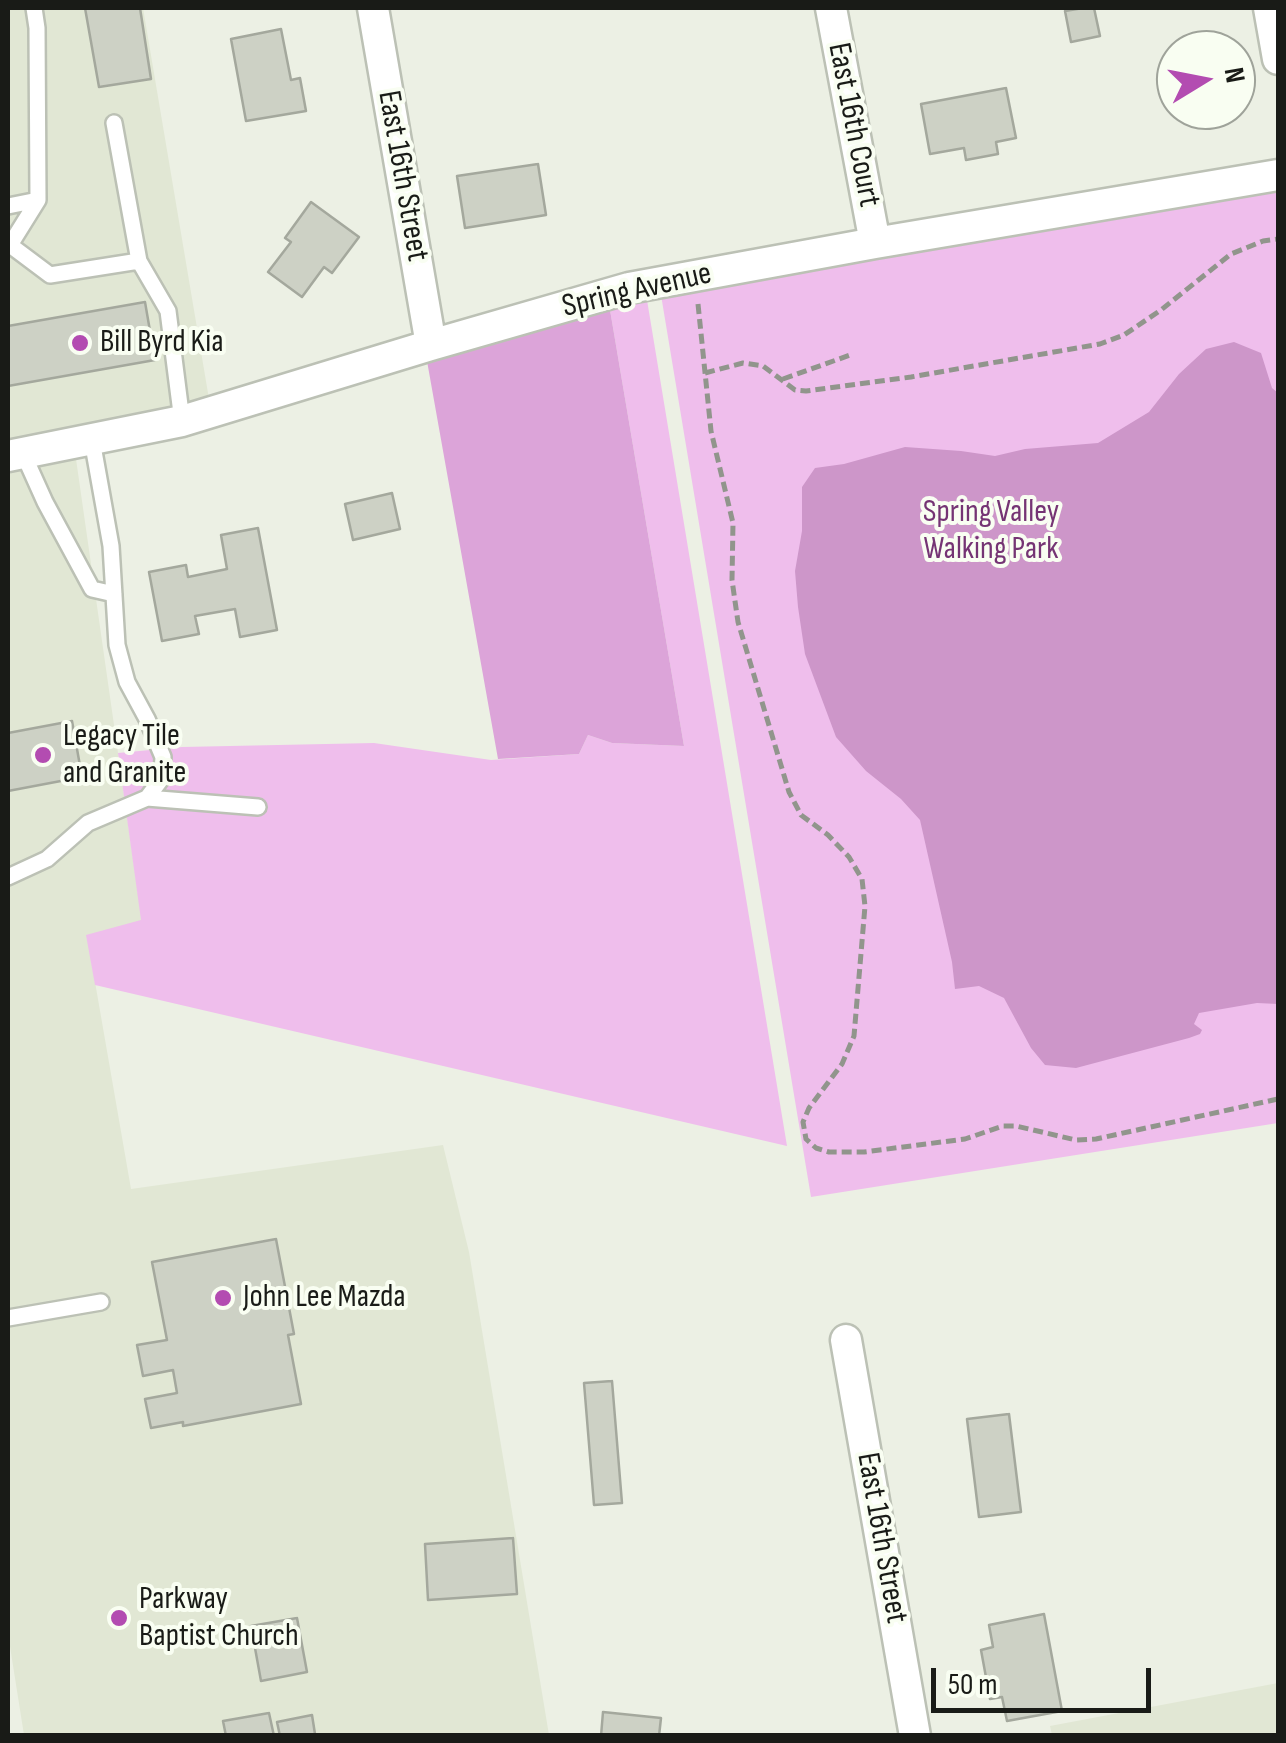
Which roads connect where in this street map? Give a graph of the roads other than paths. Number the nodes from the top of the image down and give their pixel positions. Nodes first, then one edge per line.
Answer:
1 (34, 8) edge
2 (374, 8) edge
3 (831, 8) edge
4 (1269, 8) edge
5 (1278, 59) edge
6 (114, 123) dead end
7 (1278, 176) edge
8 (38, 200) junction
9 (8, 206) edge
10 (875, 243) junction
11 (9, 245) edge
12 (139, 261) junction
13 (430, 344) junction
14 (182, 421) junction
15 (92, 440) junction
16 (15, 455) edge
17 (114, 594) junction
18 (147, 798) junction
19 (258, 807) dead end
20 (8, 878) edge
21 (101, 1302) dead end
22 (8, 1318) edge
23 (846, 1340) dead end
24 (915, 1736) edge

1 - 8 lane
2 - 13 street, East 16th Street
3 - 10 street, East 16th Court
4 - 5 street
6 - 12 lane
7 - 10 street, Spring Avenue
8 - 9 lane
8 - 11 lane
10 - 13 street, Spring Avenue
11 - 12 lane
12 - 14 lane
13 - 14 street, Spring Avenue
14 - 15 street, Spring Avenue
15 - 16 street, Spring Avenue
15 - 17 lane
16 - 17 lane
17 - 18 lane
18 - 19 lane
18 - 20 lane
21 - 22 lane
23 - 24 street, East 16th Street

